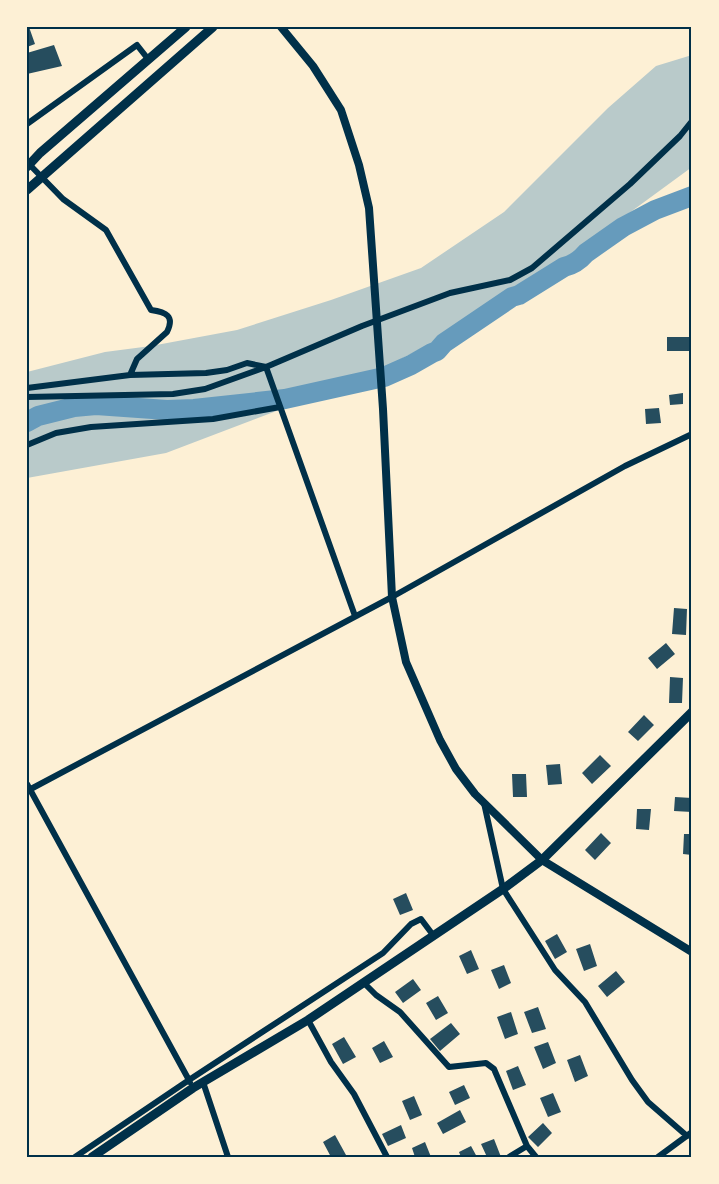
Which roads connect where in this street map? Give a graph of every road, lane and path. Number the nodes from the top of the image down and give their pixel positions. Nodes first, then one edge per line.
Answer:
1 (186, 27) edge
2 (213, 27) edge
3 (281, 27) edge
4 (148, 59) junction
5 (692, 121) edge
6 (27, 124) edge
7 (27, 162) edge
8 (27, 167) edge
9 (27, 190) edge
10 (266, 367) junction
11 (130, 375) junction
12 (27, 388) edge
13 (27, 397) edge
14 (280, 407) junction
15 (692, 434) edge
16 (27, 445) edge
17 (392, 597) junction
18 (355, 616) junction
19 (692, 712) edge
20 (28, 788) edge
21 (484, 803) junction
22 (542, 860) junction
23 (503, 889) junction
24 (434, 935) junction
25 (692, 952) edge
26 (383, 954) junction
27 (390, 964) junction
28 (363, 982) junction
29 (308, 1020) junction
30 (203, 1082) junction
31 (191, 1084) junction
32 (690, 1134) edge
33 (527, 1146) junction
34 (75, 1157) edge
35 (92, 1157) edge
36 (228, 1157) edge
37 (387, 1157) edge
38 (509, 1157) edge
39 (536, 1157) edge
40 (658, 1157) edge

1 - 4 main road
2 - 9 main road
3 - 17 street
4 - 6 street
4 - 8 main road
5 - 10 street
7 - 11 street
10 - 11 street
10 - 13 street
10 - 14 street
11 - 12 street
14 - 16 street
14 - 18 street
15 - 17 street
17 - 18 street
17 - 21 street
18 - 20 street
19 - 22 main road
20 - 31 street
21 - 22 street
21 - 23 street
22 - 23 main road
22 - 25 main road
23 - 24 main road
23 - 32 street
24 - 26 street
24 - 27 main road
26 - 27 street
26 - 31 street
27 - 28 main road
28 - 29 main road
28 - 33 street
29 - 30 main road
29 - 37 street
30 - 31 main road
30 - 36 street
31 - 34 street
31 - 35 main road
32 - 40 street
33 - 38 street
33 - 39 street

